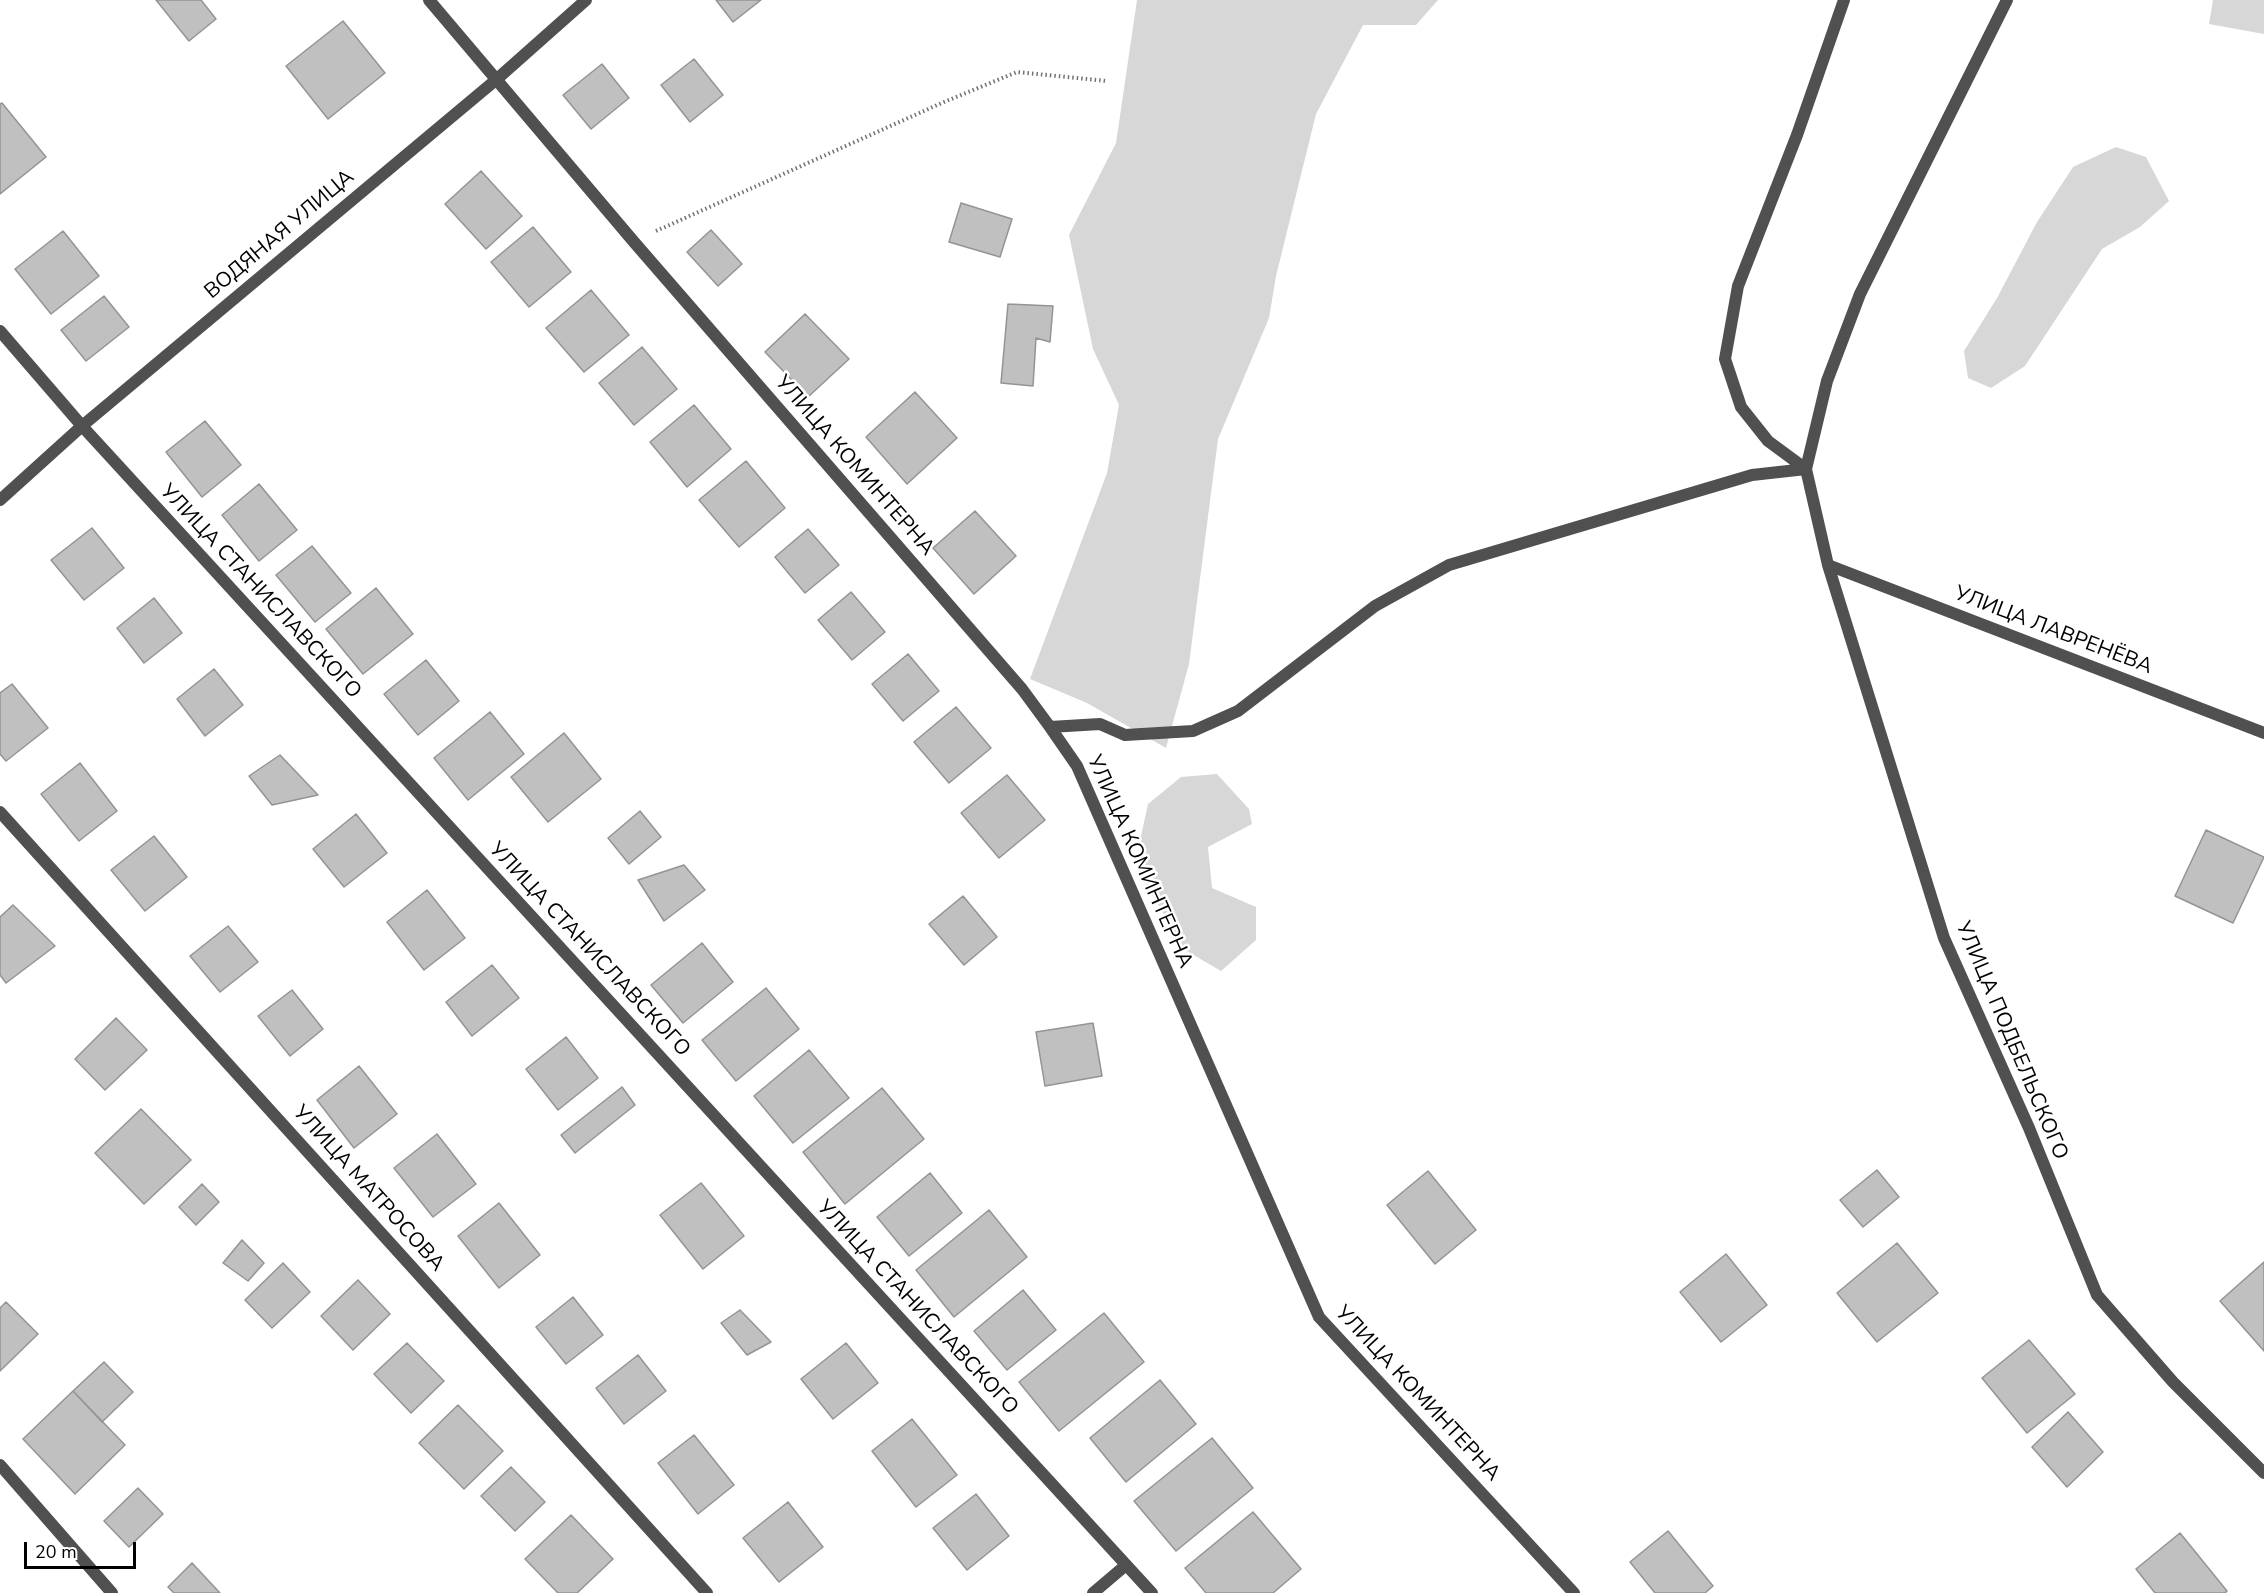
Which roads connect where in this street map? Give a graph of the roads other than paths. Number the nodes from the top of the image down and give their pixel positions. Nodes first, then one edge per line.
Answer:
1 (429, 0) edge
2 (586, 0) edge
3 (1844, 0) edge
4 (2007, 0) edge
5 (497, 79) junction
6 (0, 331) edge
7 (82, 426) junction
8 (1806, 469) junction
9 (0, 500) edge
10 (1828, 565) junction
11 (1050, 727) junction
12 (2264, 733) edge
13 (0, 812) edge
14 (0, 1465) edge
15 (2264, 1473) edge
16 (1126, 1565) junction
17 (112, 1593) edge
18 (707, 1593) edge
19 (1093, 1593) edge
20 (1152, 1593) edge
21 (1574, 1593) edge

1 - 5 street, УЛИЦА КОМИНТЕРНА
2 - 5 street, ВОДЯНАЯ УЛИЦА
3 - 8 street
4 - 8 street
5 - 7 street, ВОДЯНАЯ УЛИЦА
5 - 11 street, УЛИЦА КОМИНТЕРНА
6 - 7 street, УЛИЦА СТАНИСЛАВСКОГО
7 - 9 street, ВОДЯНАЯ УЛИЦА
7 - 16 street, УЛИЦА СТАНИСЛАВСКОГО
8 - 10 street, УЛИЦА ПОДБЕЛЬСКОГО
8 - 11 street
10 - 12 street, УЛИЦА ЛАВРЕНЁВА
10 - 15 street, УЛИЦА ПОДБЕЛЬСКОГО
11 - 21 street, УЛИЦА КОМИНТЕРНА
13 - 18 street, УЛИЦА МАТРОСОВА
14 - 17 street
16 - 19 street
16 - 20 street, УЛИЦА СТАНИСЛАВСКОГО

